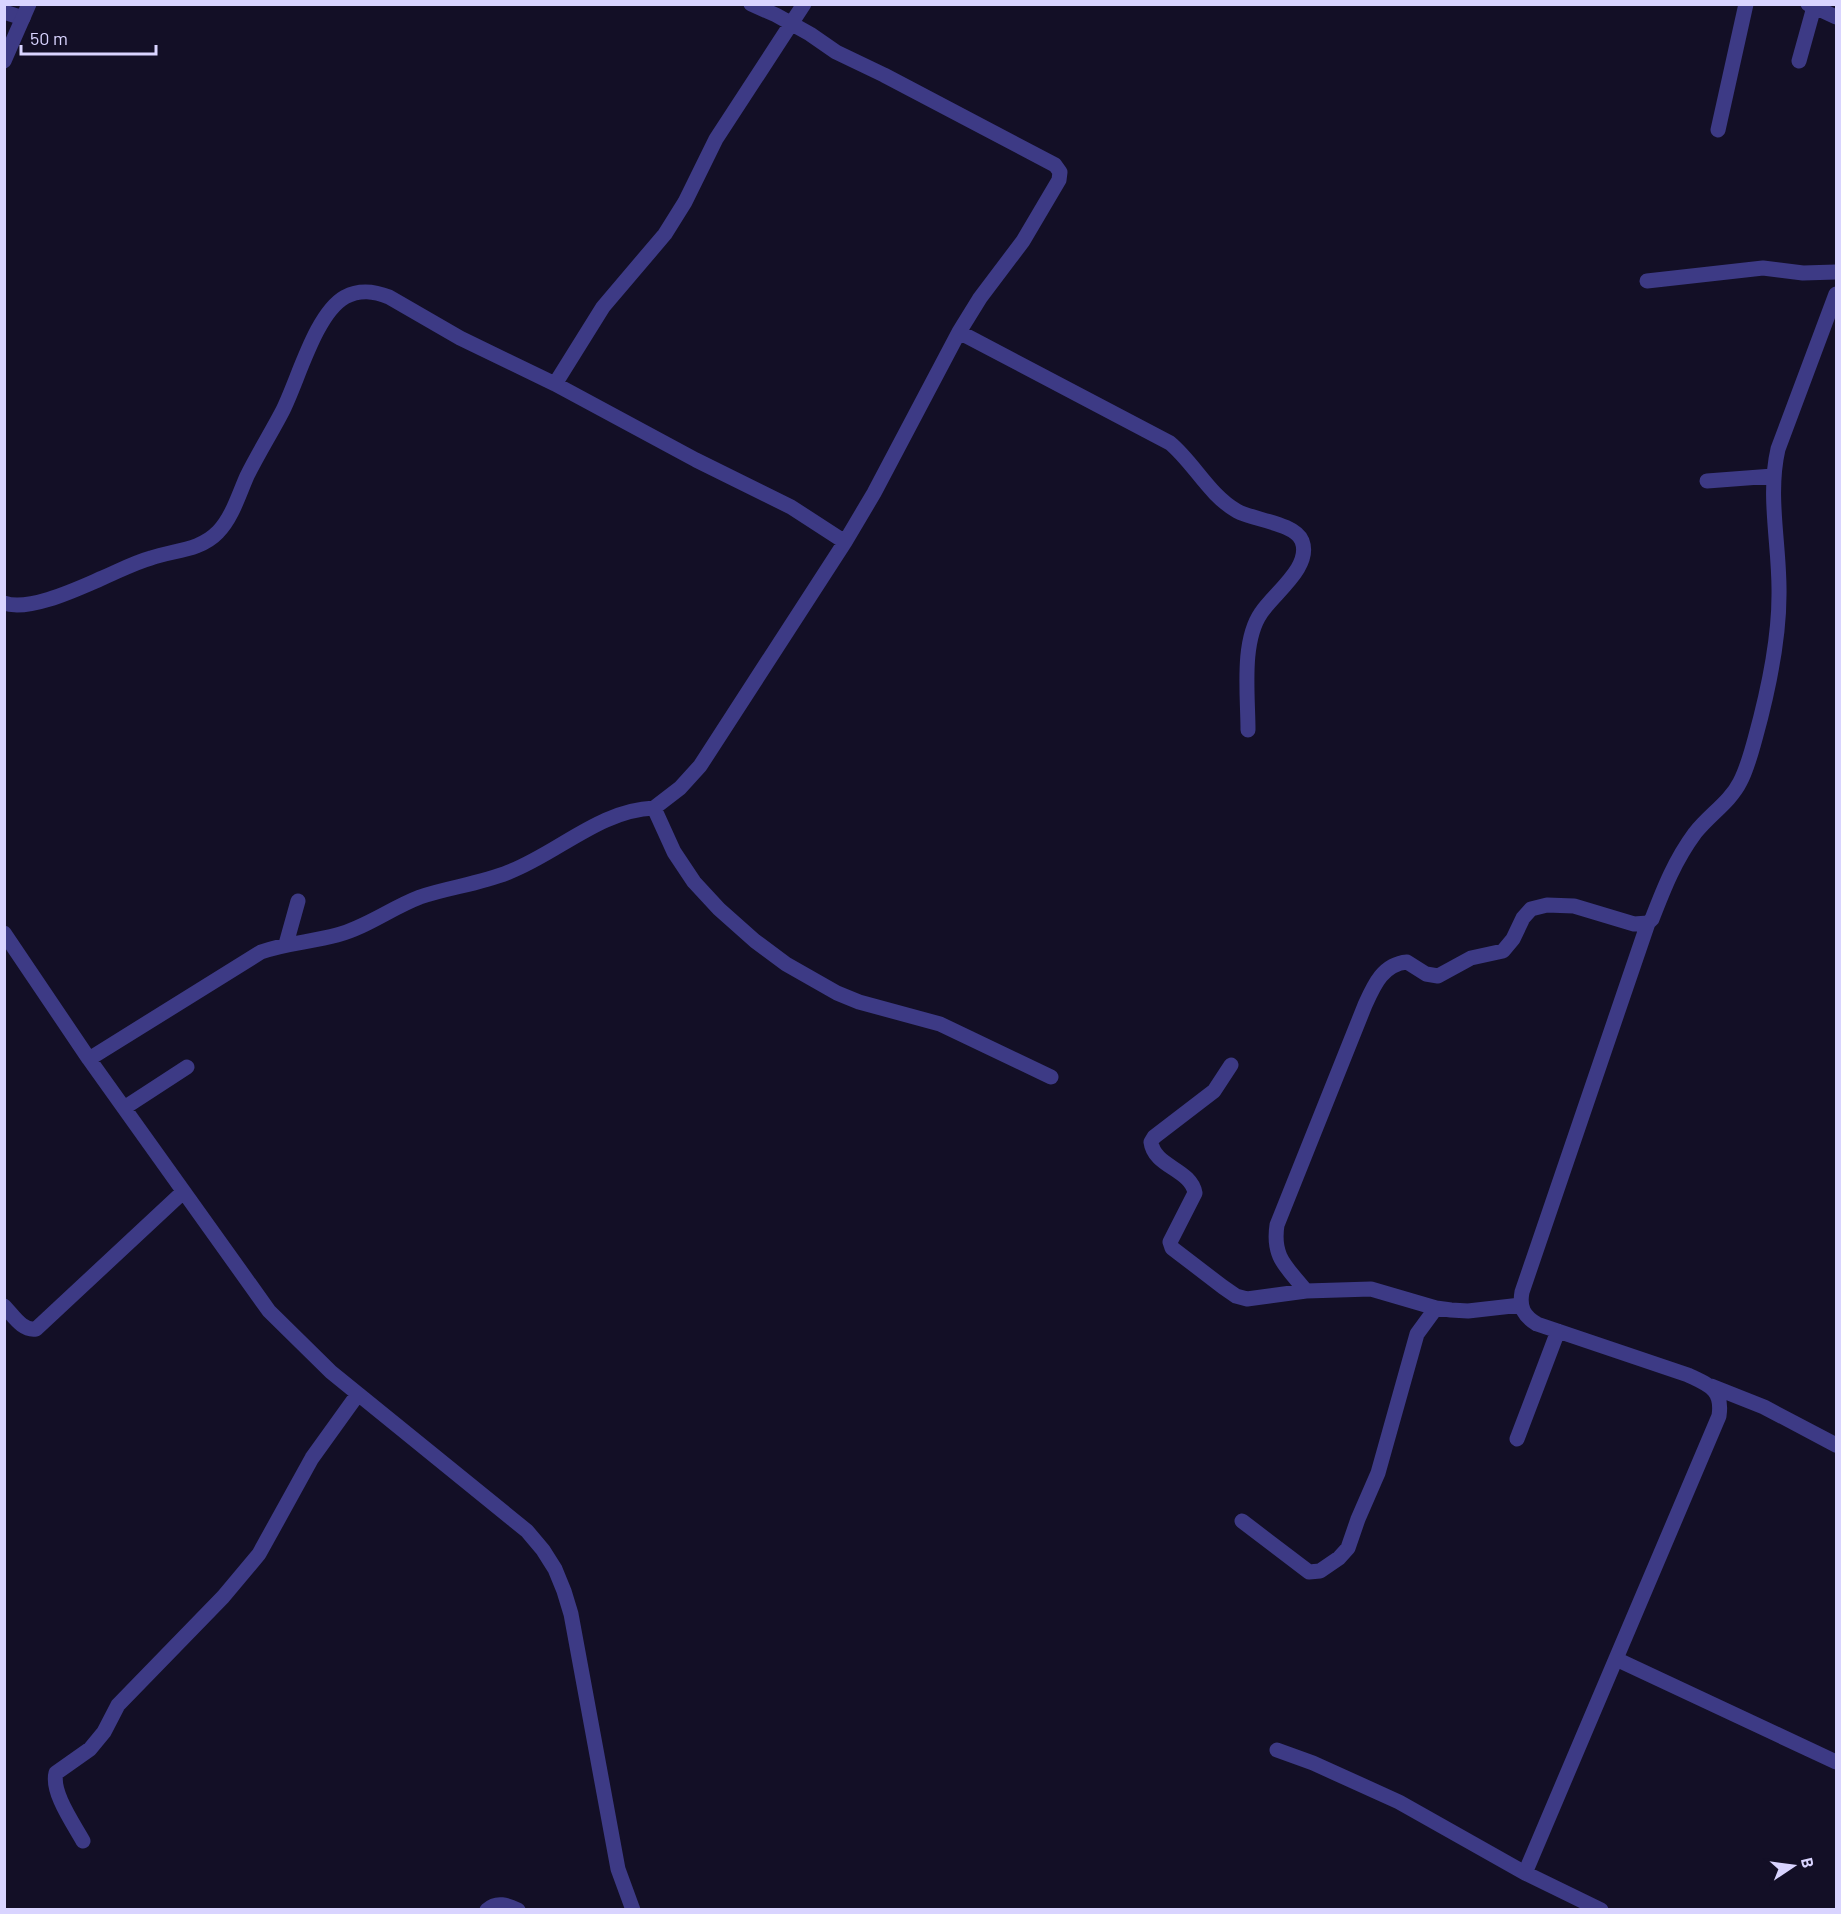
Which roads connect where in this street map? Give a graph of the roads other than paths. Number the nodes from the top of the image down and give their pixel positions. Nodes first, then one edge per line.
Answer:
1 (751, 4) edge
2 (804, 4) edge
3 (1746, 4) edge
4 (1811, 6) edge
5 (26, 11) edge
6 (4, 12) edge
7 (1836, 17) edge
8 (792, 24) junction
9 (4, 61) edge
10 (1799, 61) dead end
11 (1718, 130) dead end
12 (1836, 272) edge
13 (1647, 280) dead end
14 (1836, 295) edge
15 (959, 332) junction
16 (555, 384) junction
17 (1773, 476) junction
18 (1707, 482) dead end
19 (845, 542) junction
20 (4, 603) edge
21 (1248, 730) dead end
22 (654, 808) junction
23 (298, 901) dead end
24 (1648, 923) junction
25 (4, 933) edge
26 (286, 944) junction
27 (89, 1059) junction
28 (1231, 1065) dead end
29 (187, 1067) dead end
30 (1051, 1077) dead end
31 (124, 1108) junction
32 (183, 1192) junction
33 (1306, 1290) junction
34 (1521, 1305) junction
35 (4, 1306) edge
36 (1436, 1308) junction
37 (1557, 1331) junction
38 (1711, 1386) junction
39 (358, 1394) junction
40 (1517, 1439) dead end
41 (1836, 1445) edge
42 (1242, 1521) dead end
43 (1616, 1659) junction
44 (1277, 1750) dead end
45 (1836, 1762) edge
46 (83, 1841) dead end
47 (1525, 1873) junction
48 (629, 1908) edge
49 (487, 1910) edge
50 (518, 1910) edge
51 (1601, 1910) edge

1 - 8 street
2 - 8 street
3 - 11 street
4 - 7 street
4 - 10 street
5 - 6 street
5 - 9 street
8 - 15 street
8 - 16 street
12 - 13 street
14 - 17 street
15 - 19 street
15 - 21 street
16 - 19 street
16 - 20 street
17 - 18 street
17 - 24 street
19 - 22 street
22 - 26 street
22 - 30 street
23 - 26 street
24 - 33 street
24 - 34 street
25 - 27 street
26 - 27 street
27 - 31 street
28 - 33 street
29 - 31 street
31 - 32 street
32 - 35 street
32 - 39 street
33 - 36 street
34 - 36 street
34 - 37 street
36 - 42 street
37 - 38 street
37 - 40 street
38 - 41 street
38 - 43 street
39 - 46 street
39 - 48 street
43 - 45 street
43 - 47 street
44 - 47 street
47 - 51 street
49 - 50 street

